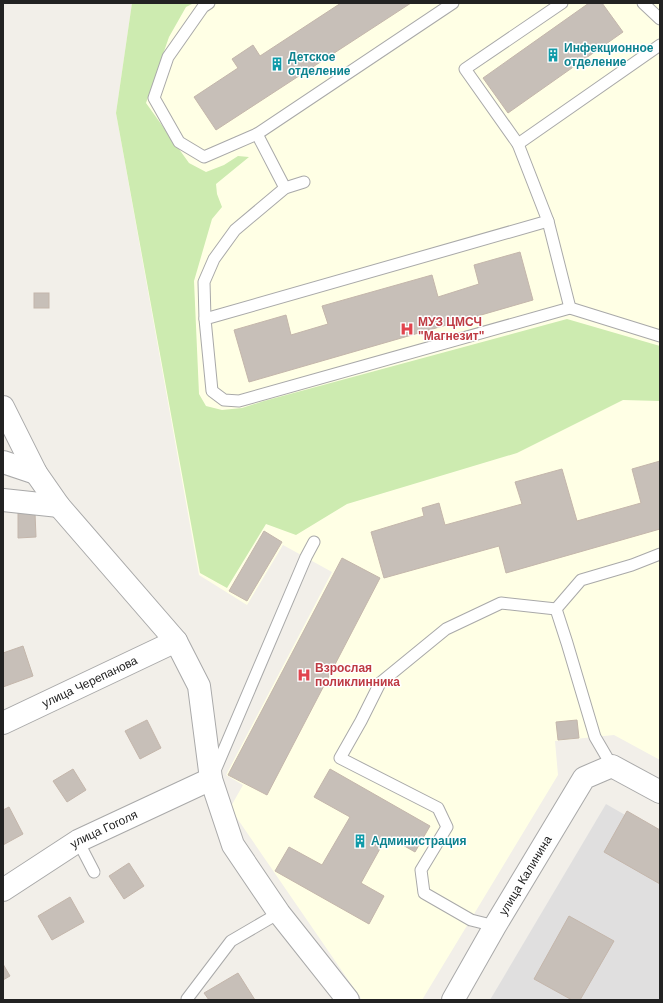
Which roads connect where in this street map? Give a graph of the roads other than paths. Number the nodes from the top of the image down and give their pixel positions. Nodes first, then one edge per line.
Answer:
1 (209, 3) edge
2 (453, 3) edge
3 (562, 3) edge
4 (643, 3) edge
5 (660, 19) edge
6 (660, 45) edge
7 (257, 134) junction
8 (518, 144) junction
9 (304, 182) dead end
10 (285, 188) junction
11 (548, 221) junction
12 (570, 308) junction
13 (205, 319) junction
14 (660, 336) edge
15 (3, 407) edge
16 (3, 462) edge
17 (36, 473) junction
18 (3, 500) edge
19 (59, 506) junction
20 (314, 542) dead end
21 (660, 554) edge
22 (556, 609) junction
23 (176, 641) junction
24 (3, 723) edge
25 (612, 766) junction
26 (211, 779) junction
27 (660, 792) edge
28 (78, 841) junction
29 (94, 872) dead end
30 (3, 890) edge
31 (279, 913) junction
32 (495, 926) junction
33 (187, 1000) edge
34 (348, 1000) edge
35 (453, 1000) edge

1 - 7 lane
2 - 7 lane
3 - 8 lane
4 - 5 lane
6 - 8 lane
7 - 10 lane
8 - 11 lane
9 - 10 lane
10 - 13 lane
11 - 12 lane
11 - 13 lane
12 - 13 lane
12 - 14 lane
15 - 17 street
16 - 17 street
17 - 19 street
18 - 19 street
19 - 23 street
20 - 26 lane
21 - 22 lane
22 - 25 lane
22 - 32 lane
23 - 24 street, улица Черепанова
23 - 26 street
25 - 27 street
25 - 32 street, улица Калинина
26 - 28 street, улица Гоголя
26 - 31 street
28 - 29 lane
28 - 30 street, улица Гоголя
31 - 33 lane
31 - 34 street
32 - 35 street, улица Калинина

